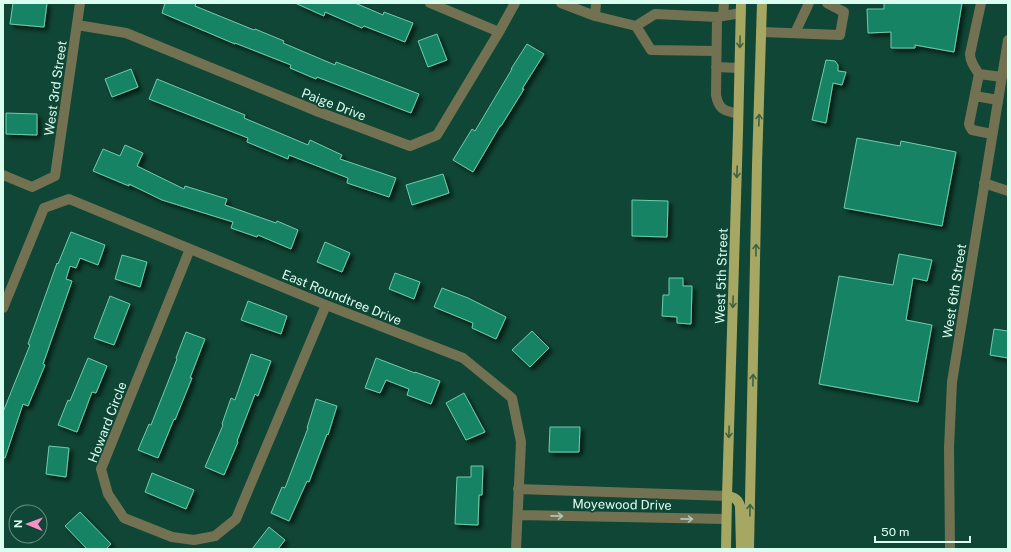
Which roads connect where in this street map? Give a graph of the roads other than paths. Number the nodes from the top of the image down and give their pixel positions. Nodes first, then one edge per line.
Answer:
1 (80, 3) edge
2 (430, 3) edge
3 (515, 3) edge
4 (561, 3) edge
5 (596, 3) edge
6 (724, 3) edge
7 (762, 3) edge
8 (809, 3) edge
9 (827, 3) edge
10 (981, 3) edge
11 (741, 8) edge
12 (595, 16) junction
13 (720, 16) junction
14 (77, 25) junction
15 (636, 26) junction
16 (500, 32) junction
17 (761, 32) junction
18 (795, 33) junction
19 (1008, 40) edge
20 (716, 51) junction
21 (716, 67) junction
22 (739, 68) junction
23 (979, 74) junction
24 (1002, 77) junction
25 (975, 96) junction
26 (998, 100) junction
27 (738, 114) junction
28 (992, 134) junction
29 (3, 175) edge
30 (984, 183) junction
31 (1008, 191) edge
32 (190, 249) junction
33 (326, 305) junction
34 (3, 308) edge
35 (518, 489) junction
36 (727, 496) junction
37 (518, 515) junction
38 (726, 519) junction
39 (516, 549) edge
40 (726, 549) edge
41 (740, 549) edge
42 (750, 549) edge
43 (950, 549) edge

1 - 14 street, West 3rd Street
2 - 16 street
3 - 16 street, Paige Drive
4 - 12 street
5 - 12 street
6 - 13 street
7 - 17 main road
8 - 18 street
9 - 18 street
10 - 23 street
11 - 13 street
11 -> 22 main road, West 5th Street
12 - 15 street
13 - 15 street
13 - 20 street
14 - 16 street, Paige Drive
14 - 29 street, West 3rd Street
15 - 20 street
17 - 18 street
42 -> 17 main road
19 - 24 street, West 6th Street
20 - 21 street
21 - 22 street
21 - 27 street
22 - 27 main road, West 5th Street
23 - 24 street
23 - 25 street
24 - 26 street, West 6th Street
25 - 26 street
25 - 28 street
26 - 28 street, West 6th Street
27 -> 36 main road, West 5th Street
28 - 30 street, West 6th Street
30 - 31 street
30 - 43 street, West 6th Street
32 - 33 street, East Roundtree Drive
32 - 33 street, Howard Circle
32 - 34 street, East Roundtree Drive
33 - 35 street, East Roundtree Drive
35 - 36 street, Moyewood Drive
35 - 37 street, East Roundtree Drive
36 - 38 main road, West 5th Street
36 - 41 main road
37 -> 38 street, Moyewood Drive
37 - 39 street, East Roundtree Drive
38 - 40 main road, West 5th Street

